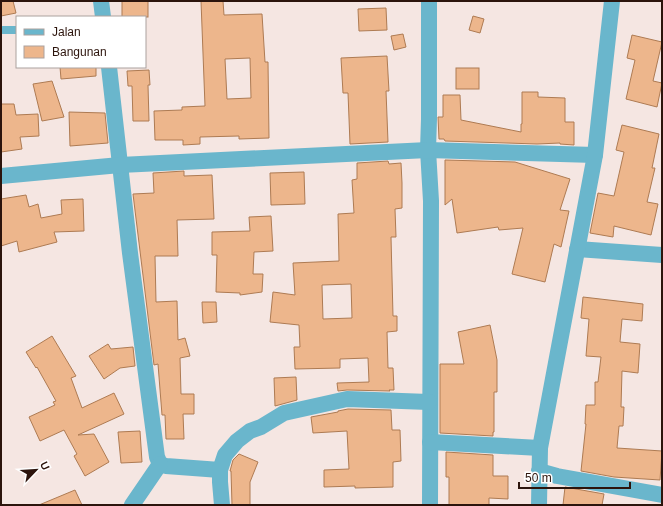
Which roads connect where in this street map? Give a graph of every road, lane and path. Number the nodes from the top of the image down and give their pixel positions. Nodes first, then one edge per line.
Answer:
1 (101, 1) edge
2 (429, 1) edge
3 (612, 1) edge
4 (103, 16) edge
5 (3, 30) dead end
6 (16, 30) edge
7 (109, 68) edge
8 (428, 150) junction
9 (595, 154) junction
10 (120, 165) junction
11 (1, 176) edge
12 (577, 249) junction
13 (662, 255) edge
14 (429, 402) junction
15 (430, 442) junction
16 (540, 448) junction
17 (160, 464) junction
18 (220, 470) junction
19 (539, 471) junction
20 (662, 495) edge
21 (132, 505) edge
22 (222, 505) edge
23 (430, 505) edge
24 (539, 505) edge

1 - 4 street
2 - 8 street
3 - 9 street
5 - 6 lane
7 - 10 street
8 - 9 street
8 - 10 street
8 - 14 street
9 - 12 street
10 - 11 street
10 - 17 street
12 - 13 street
12 - 16 street
14 - 15 street
14 - 18 street
15 - 16 street
15 - 23 street
16 - 19 street
17 - 18 street
17 - 21 street
18 - 22 street
19 - 20 street
19 - 24 street

